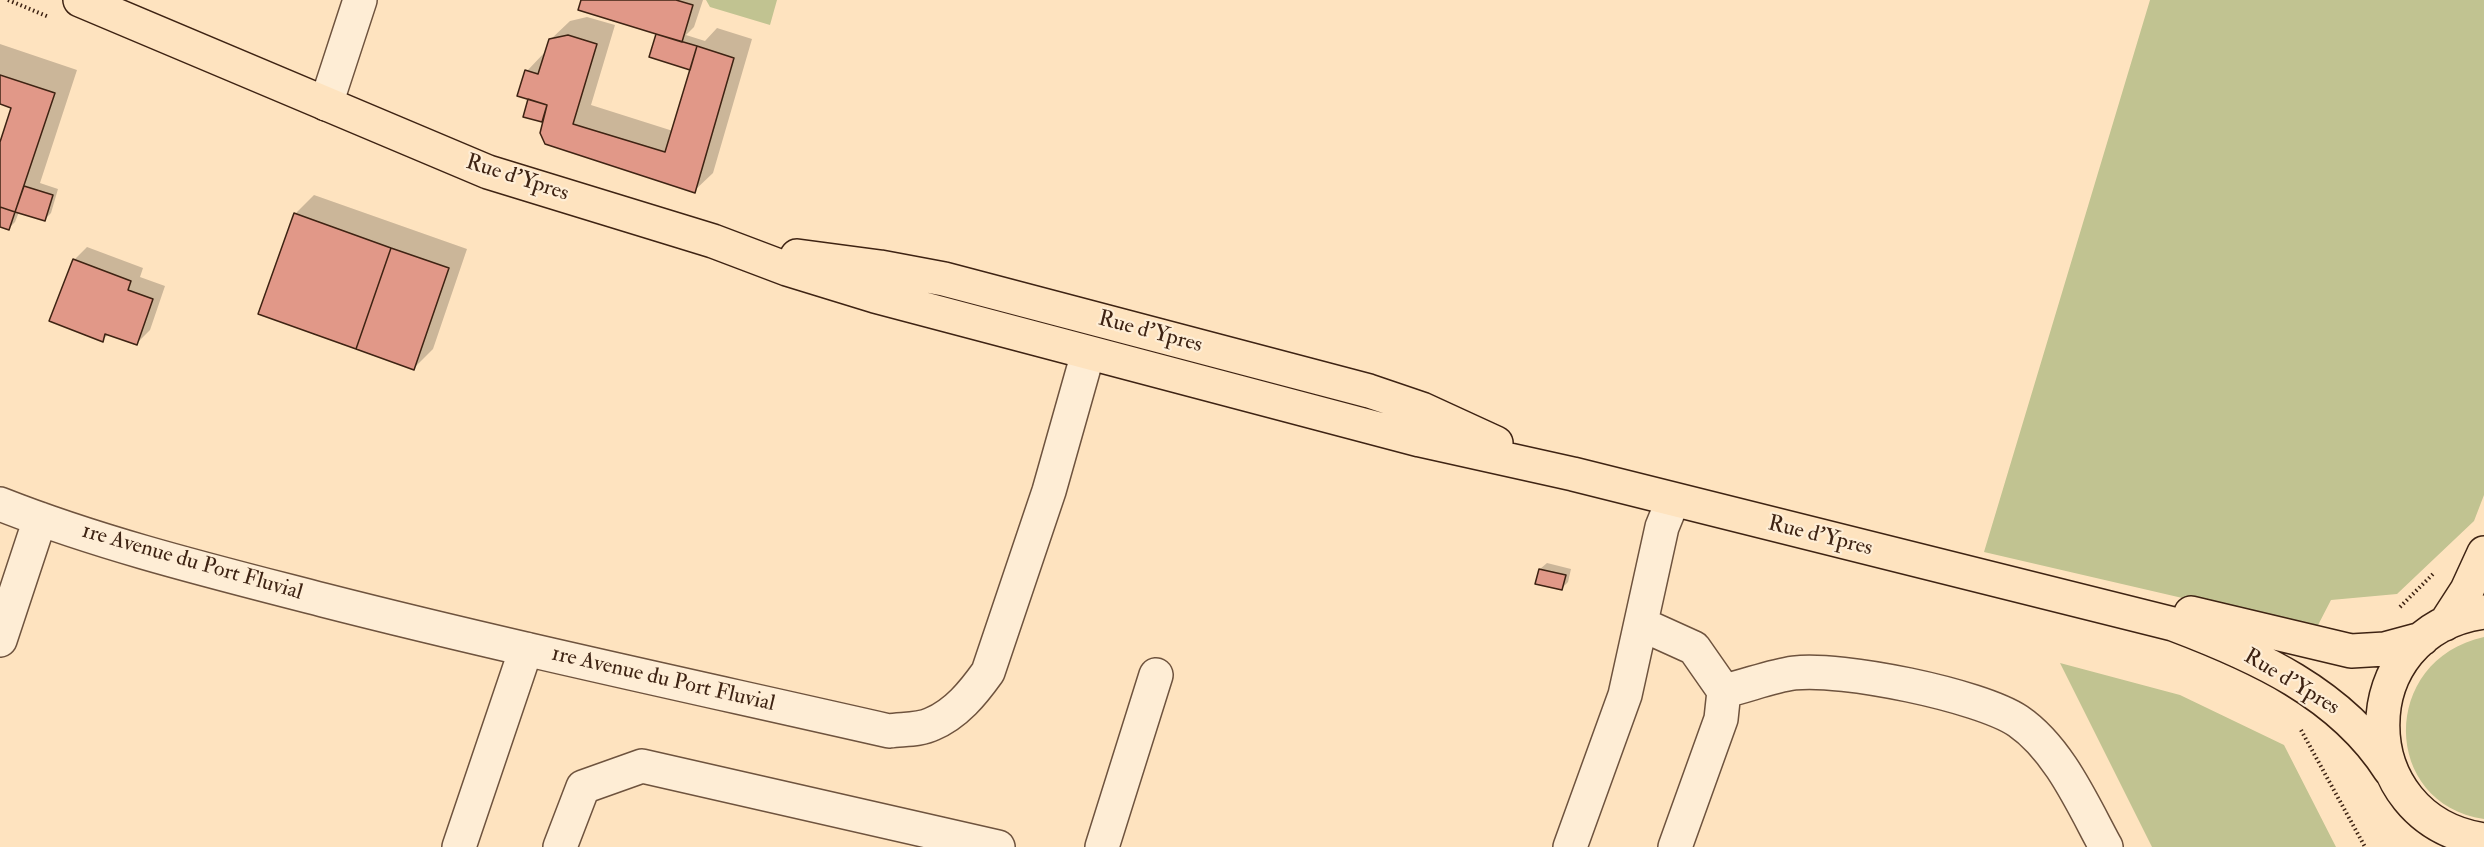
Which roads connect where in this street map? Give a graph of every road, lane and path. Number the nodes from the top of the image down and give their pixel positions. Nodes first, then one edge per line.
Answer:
1 (80, 0) edge
2 (360, 0) edge
3 (326, 104) junction
4 (713, 241) junction
5 (1088, 353) junction
6 (1573, 474) junction
7 (1673, 500) junction
8 (0, 504) edge
9 (40, 519) junction
10 (2484, 553) edge
11 (2067, 596) junction
12 (2484, 612) edge
13 (1641, 624) junction
14 (2434, 631) junction
15 (1, 635) edge
16 (526, 649) junction
17 (1156, 675) dead end
18 (1724, 692) junction
19 (2309, 740) dead end
20 (2390, 770) junction
21 (2415, 807) junction
22 (2484, 840) edge
23 (459, 847) edge
24 (560, 847) edge
25 (998, 847) edge
26 (1102, 847) edge
27 (1570, 847) edge
28 (1675, 847) edge
29 (2106, 847) edge
30 (2365, 847) edge
31 (2425, 847) edge

1 - 3 main road, Rue d'Ypres
2 - 3 street
3 - 4 main road, Rue d'Ypres
4 - 5 main road, Rue d'Ypres
4 - 6 main road, Rue d'Ypres
5 - 6 main road, Rue d'Ypres
5 - 16 street, 1re Avenue du Port Fluvial
6 - 7 main road, Rue d'Ypres
7 - 11 main road, Rue d'Ypres
7 - 13 street
8 - 9 street, 1re Avenue du Port Fluvial
9 - 15 street
9 - 16 street, 1re Avenue du Port Fluvial
10 - 14 main road
11 - 14 main road, Rue d'Ypres
11 - 20 main road, Rue d'Ypres
12 - 14 main road, Rue d'Ypres
13 - 18 street
13 - 27 street
14 - 20 main road
16 - 23 street
17 - 26 street
18 - 28 street
18 - 29 street
19 - 30 path
20 - 21 main road
21 - 22 main road
21 - 31 main road
24 - 25 street

